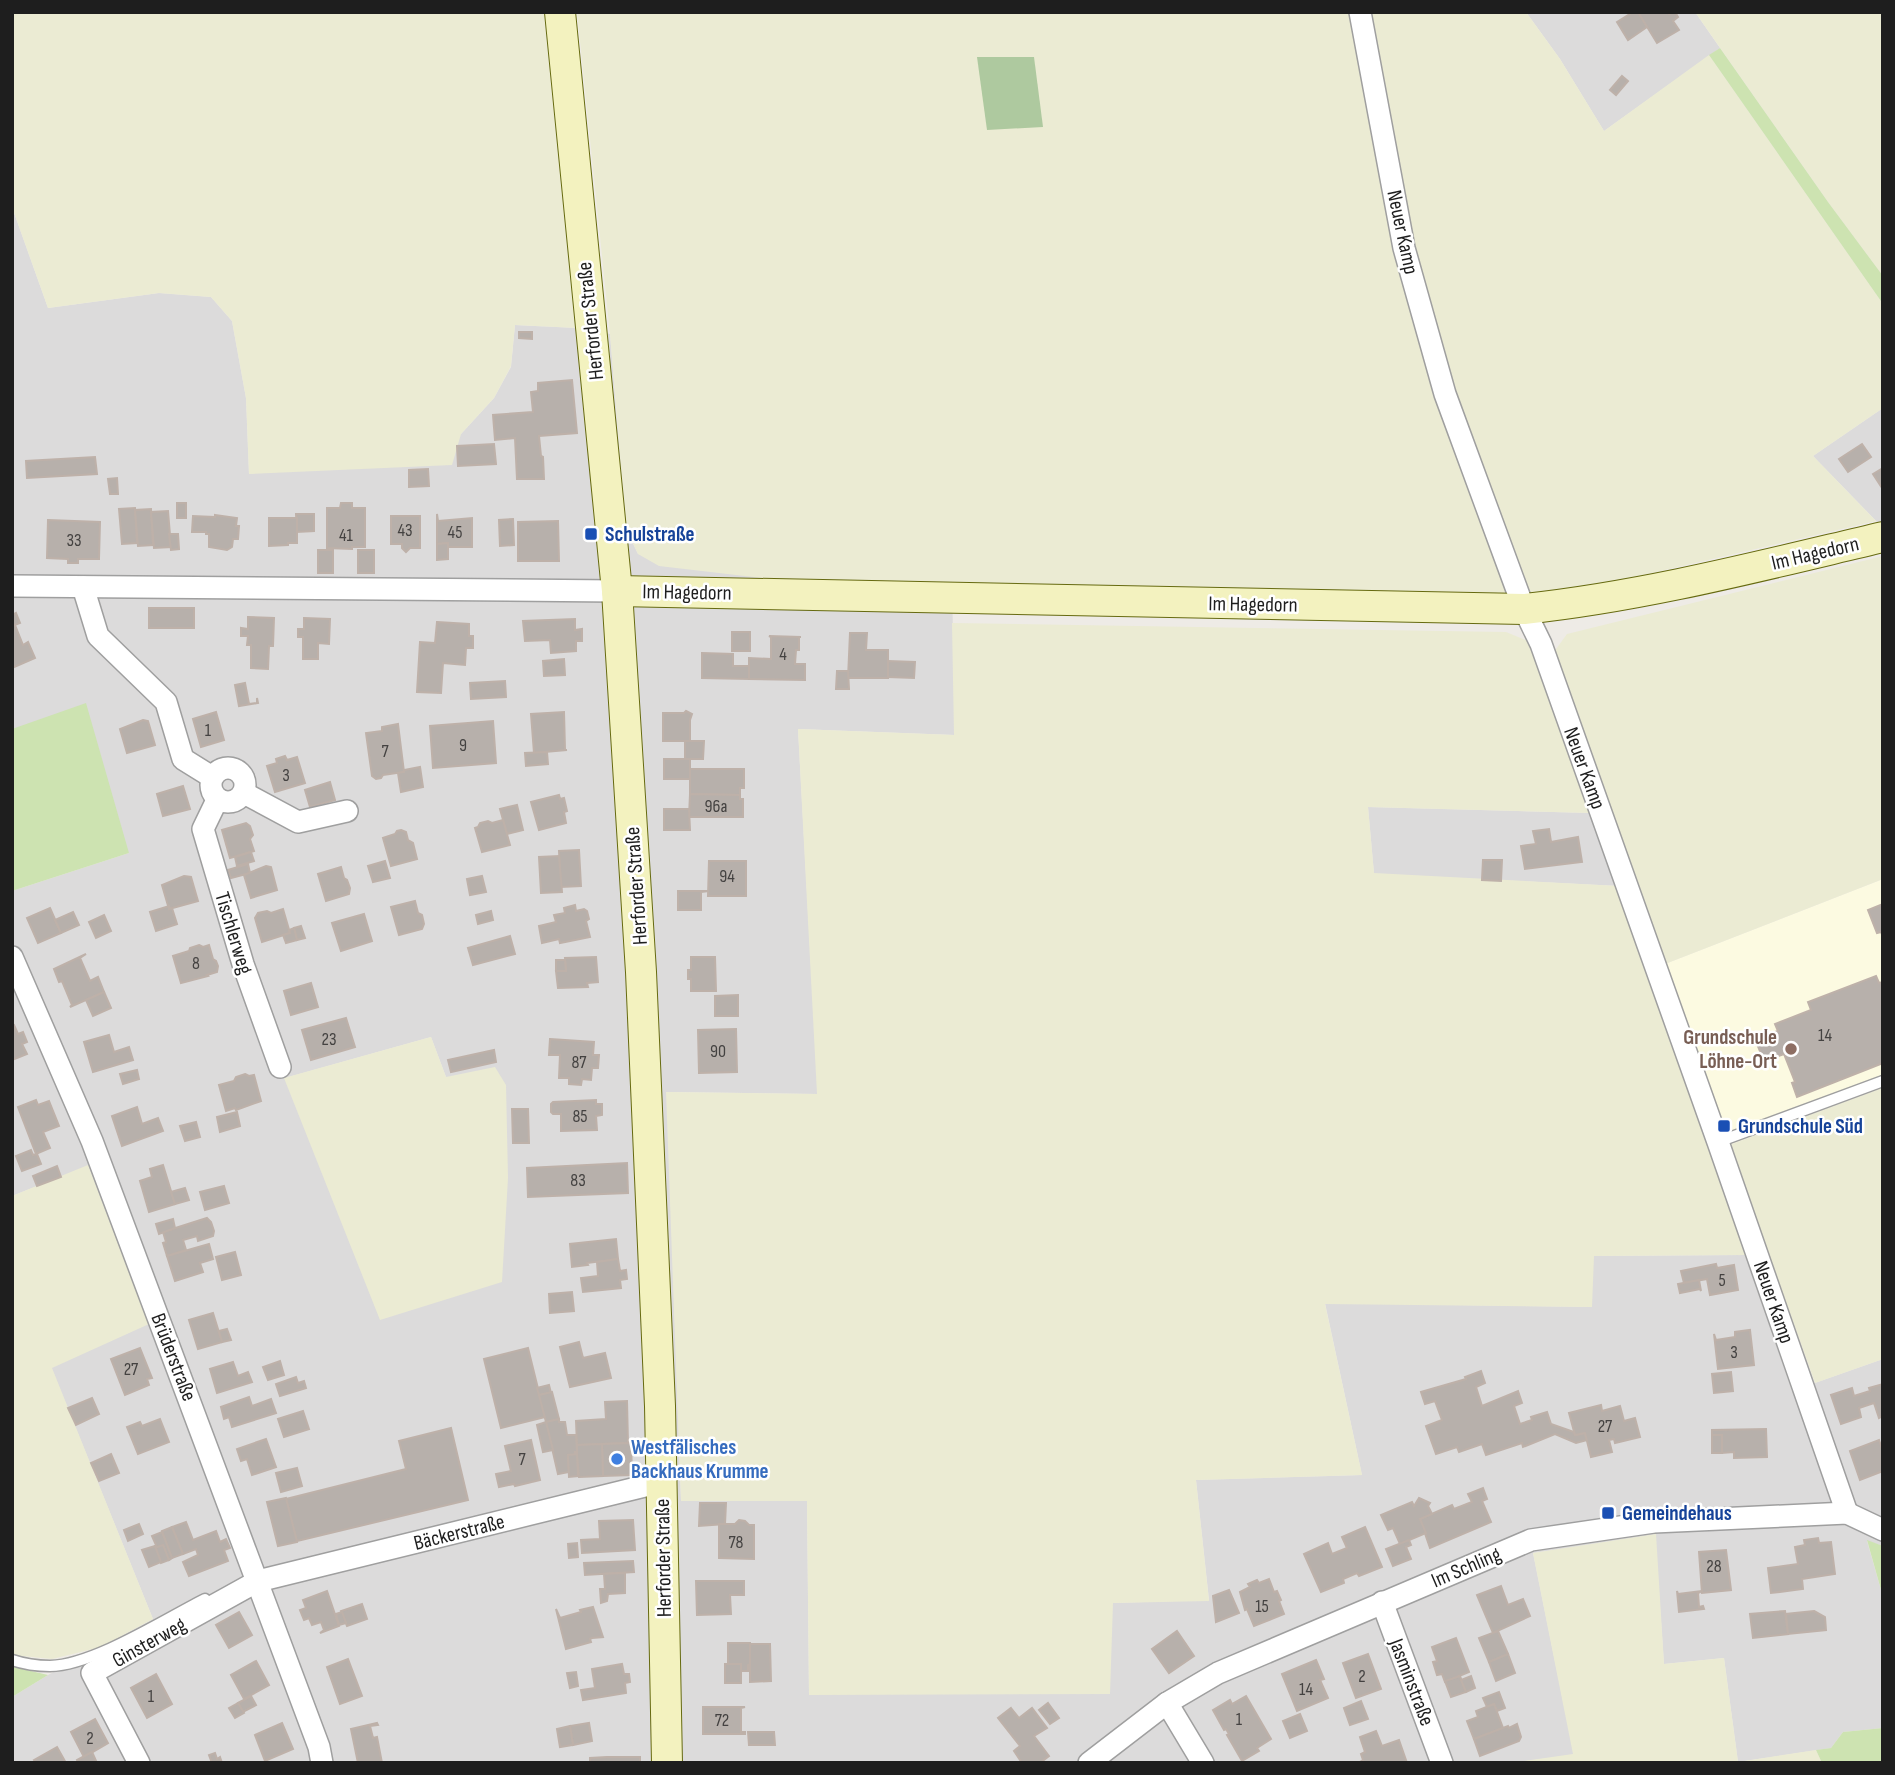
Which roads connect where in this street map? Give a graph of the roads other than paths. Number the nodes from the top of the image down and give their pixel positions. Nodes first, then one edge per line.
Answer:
1 (560, 12) edge
2 (1360, 12) edge
3 (1883, 537) edge
4 (12, 586) edge
5 (83, 587) junction
6 (617, 591) junction
7 (1524, 609) junction
8 (212, 777) junction
9 (244, 793) junction
10 (217, 800) junction
11 (347, 811) dead end
12 (12, 957) edge
13 (280, 1067) dead end
14 (1883, 1081) edge
15 (1718, 1142) junction
16 (661, 1482) junction
17 (1847, 1513) junction
18 (1883, 1530) edge
19 (256, 1577) junction
20 (1382, 1602) junction
21 (12, 1660) edge
22 (1167, 1703) junction
23 (139, 1763) edge
24 (322, 1763) edge
25 (667, 1763) edge
26 (1089, 1763) edge
27 (1203, 1763) edge
28 (1443, 1763) edge

1 - 6 main road, Herforder Straße
2 - 7 street, Neuer Kamp
3 - 7 main road, Im Hagedorn
4 - 5 street
5 - 6 street
5 - 8 street
6 - 7 main road, Im Hagedorn
6 - 16 main road, Herforder Straße
7 - 15 street, Neuer Kamp
8 - 9 street
8 - 10 street
9 - 10 street
9 - 11 street
10 - 13 street, Tischlerweg
12 - 19 street, Brüderstraße
14 - 15 lane
15 - 17 street, Neuer Kamp
16 - 19 street, Bäckerstraße
16 - 25 main road, Herforder Straße
17 - 18 street, Im Schling
17 - 20 street, Im Schling
19 - 21 lane
19 - 23 street, Ginsterweg
19 - 24 street, Brüderstraße
20 - 22 street, Im Schling
20 - 28 street, Jasminstraße
22 - 26 street, Im Schling
22 - 27 street

